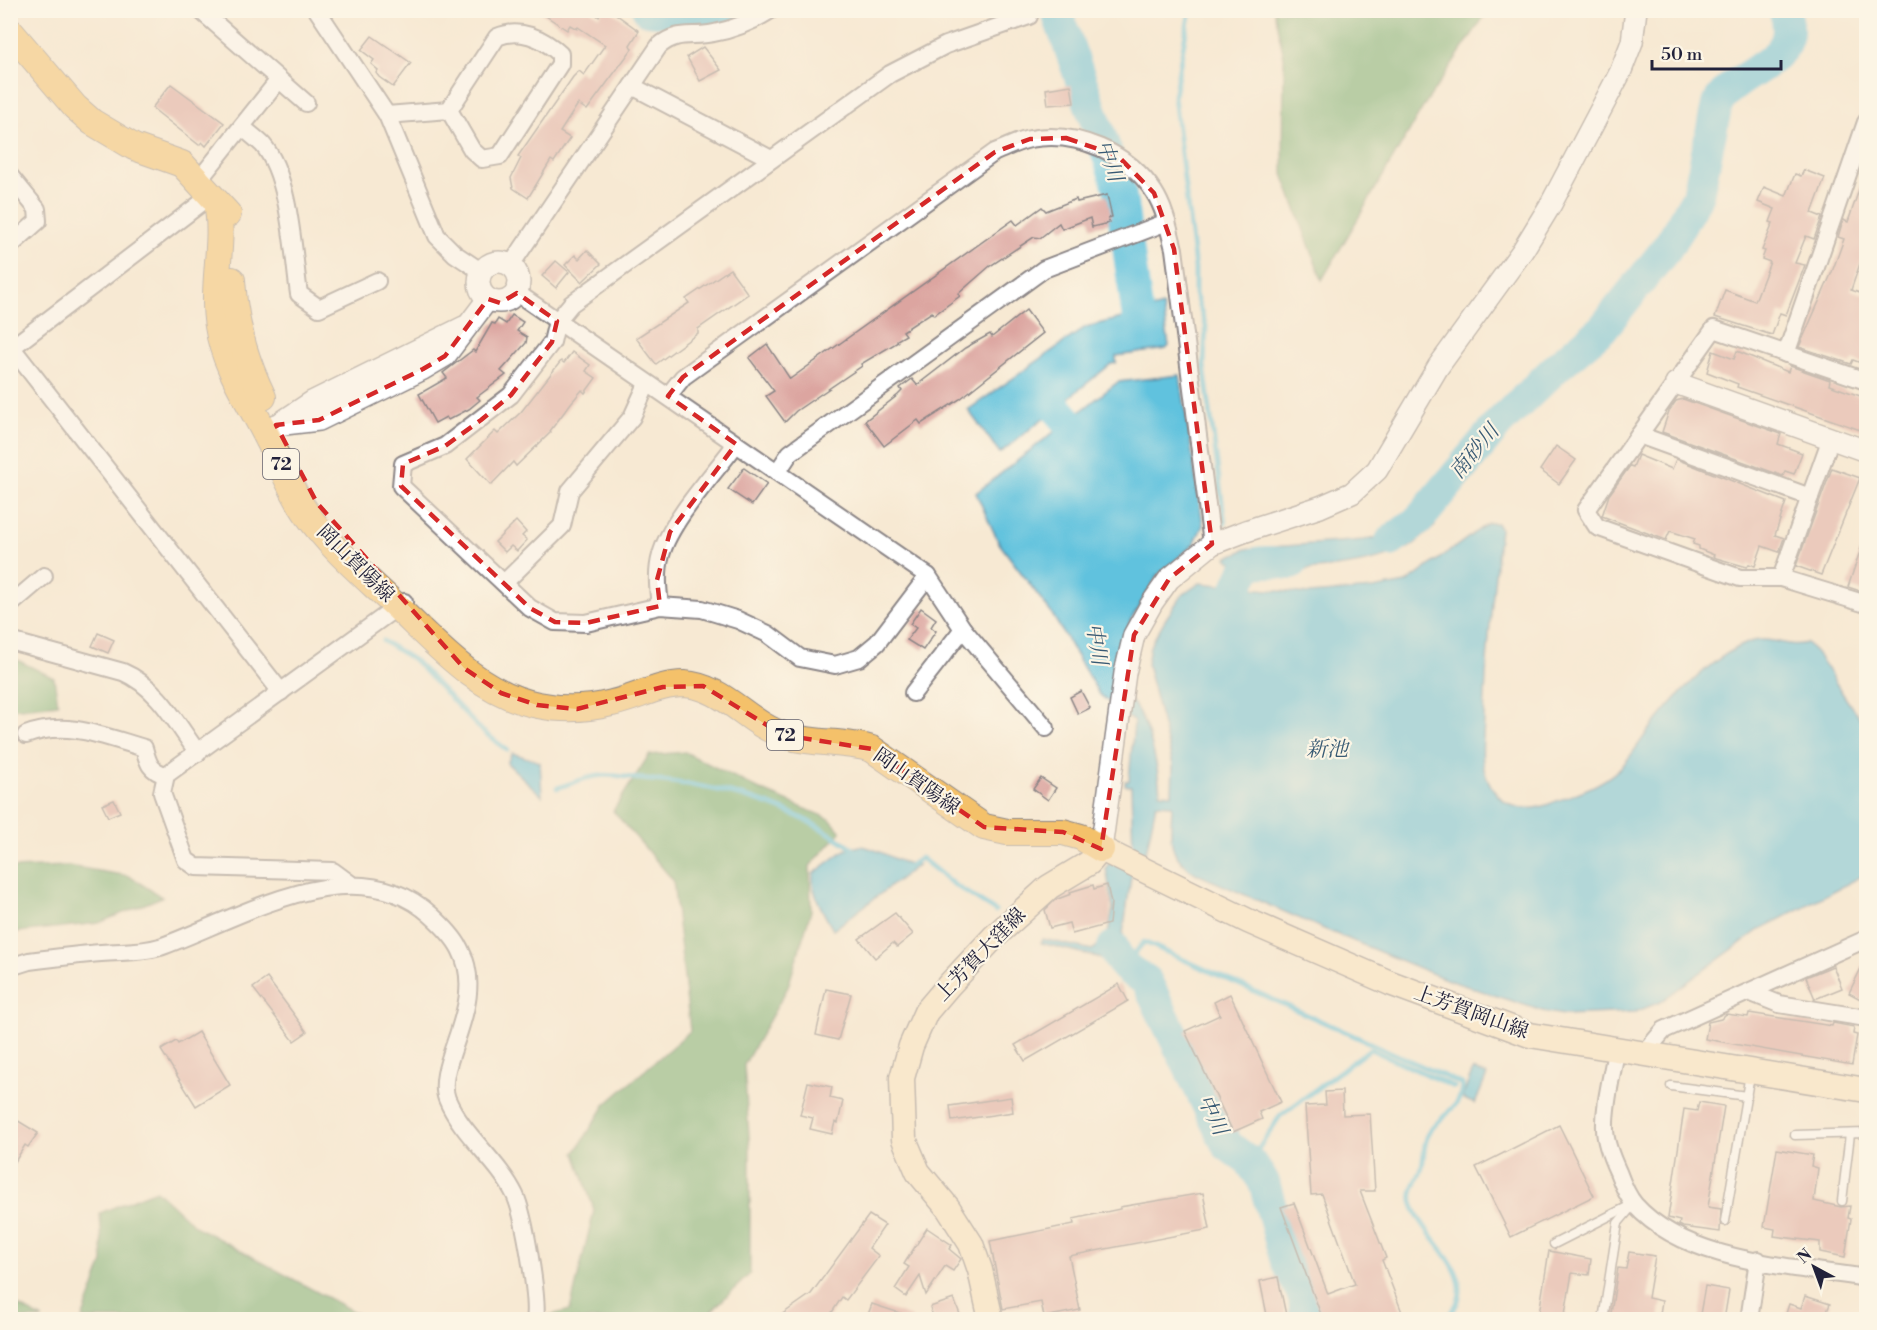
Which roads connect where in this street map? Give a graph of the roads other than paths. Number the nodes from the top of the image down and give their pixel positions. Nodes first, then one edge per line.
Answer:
1 (200, 10) edge
2 (317, 10) edge
3 (771, 10) edge
4 (1030, 10) edge
5 (1636, 10) edge
6 (12, 36) edge
7 (278, 81) junction
8 (632, 86) junction
9 (306, 103) dead end
10 (449, 110) junction
11 (387, 115) junction
12 (1866, 122) edge
13 (242, 127) junction
14 (771, 159) junction
15 (10, 176) edge
16 (210, 192) junction
17 (1167, 222) junction
18 (10, 246) edge
19 (511, 265) junction
20 (482, 272) junction
21 (377, 281) dead end
22 (517, 293) junction
23 (488, 299) junction
24 (557, 321) junction
25 (13, 344) edge
26 (1786, 354) junction
27 (1866, 381) edge
28 (1676, 383) junction
29 (647, 384) junction
30 (668, 396) junction
31 (270, 428) junction
32 (1639, 435) junction
33 (1831, 438) junction
34 (736, 444) junction
35 (1866, 451) edge
36 (778, 471) junction
37 (1810, 497) junction
38 (1212, 544) junction
39 (44, 576) dead end
40 (928, 576) junction
41 (1781, 578) junction
42 (504, 583) junction
43 (401, 604) junction
44 (1866, 604) edge
45 (10, 605) edge
46 (660, 606) junction
47 (963, 629) junction
48 (10, 641) edge
49 (281, 692) junction
50 (913, 693) dead end
51 (1046, 728) dead end
52 (26, 735) dead end
53 (198, 753) junction
54 (166, 775) junction
55 (1106, 851) junction
56 (352, 885) junction
57 (1866, 939) edge
58 (10, 967) edge
59 (1749, 992) junction
60 (1866, 1018) edge
61 (1616, 1052) junction
62 (1649, 1055) junction
63 (1750, 1071) junction
64 (1671, 1086) dead end
65 (1866, 1090) edge
66 (1747, 1096) junction
67 (1866, 1133) edge
68 (1850, 1134) junction
69 (1795, 1135) dead end
70 (1842, 1201) dead end
71 (1634, 1204) junction
72 (1725, 1221) dead end
73 (1554, 1244) dead end
74 (1758, 1260) junction
75 (1866, 1278) edge
76 (535, 1320) edge
77 (991, 1320) edge
78 (1603, 1320) edge
79 (1749, 1320) edge

1 - 7 street
2 - 11 street
3 - 8 street
4 - 14 street
5 - 38 street
6 - 16 main road, 岡山賀陽線 / 72
7 - 9 street
7 - 13 street
8 - 14 street
8 - 19 street
10 - 10 street
10 - 11 street
11 - 20 street
12 - 26 street
13 - 16 street
13 - 21 street
14 - 24 street
15 - 18 street
16 - 25 street
16 - 31 main road, 岡山賀陽線 / 72
17 - 30 street
17 - 36 street
17 - 38 street
19 - 20 street
19 - 22 street
20 - 23 street
22 - 23 street
22 - 24 street
23 - 31 street
24 - 29 street
24 - 42 street
25 - 49 street
26 - 27 street
26 - 28 street
28 - 32 street
28 - 33 street
29 - 30 street
29 - 42 street
30 - 34 street
31 - 43 main road, 岡山賀陽線 / 72
32 - 37 street
32 - 41 street
33 - 35 street
33 - 37 street
34 - 36 street
34 - 46 street
36 - 40 street
37 - 41 street
38 - 55 street
39 - 45 street
40 - 46 street
40 - 47 street
41 - 44 street
42 - 46 street
43 - 49 street
43 - 55 main road, 岡山賀陽線 / 72
47 - 50 street
47 - 51 street
48 - 53 street
49 - 53 street
52 - 54 street
53 - 54 street
54 - 56 street
55 - 61 main road, 上芳賀岡山線
55 - 77 main road, 上芳賀大窪線
56 - 58 street
56 - 76 street
57 - 59 street
59 - 60 street
59 - 62 street
61 - 62 main road, 上芳賀岡山線
61 - 71 street
62 - 63 main road, 上芳賀岡山線
63 - 65 main road, 上芳賀岡山線
63 - 66 lane
64 - 66 lane
66 - 72 lane
67 - 68 lane
68 - 69 lane
68 - 70 lane
71 - 73 lane
71 - 74 street
71 - 78 lane
74 - 75 street
74 - 79 street

